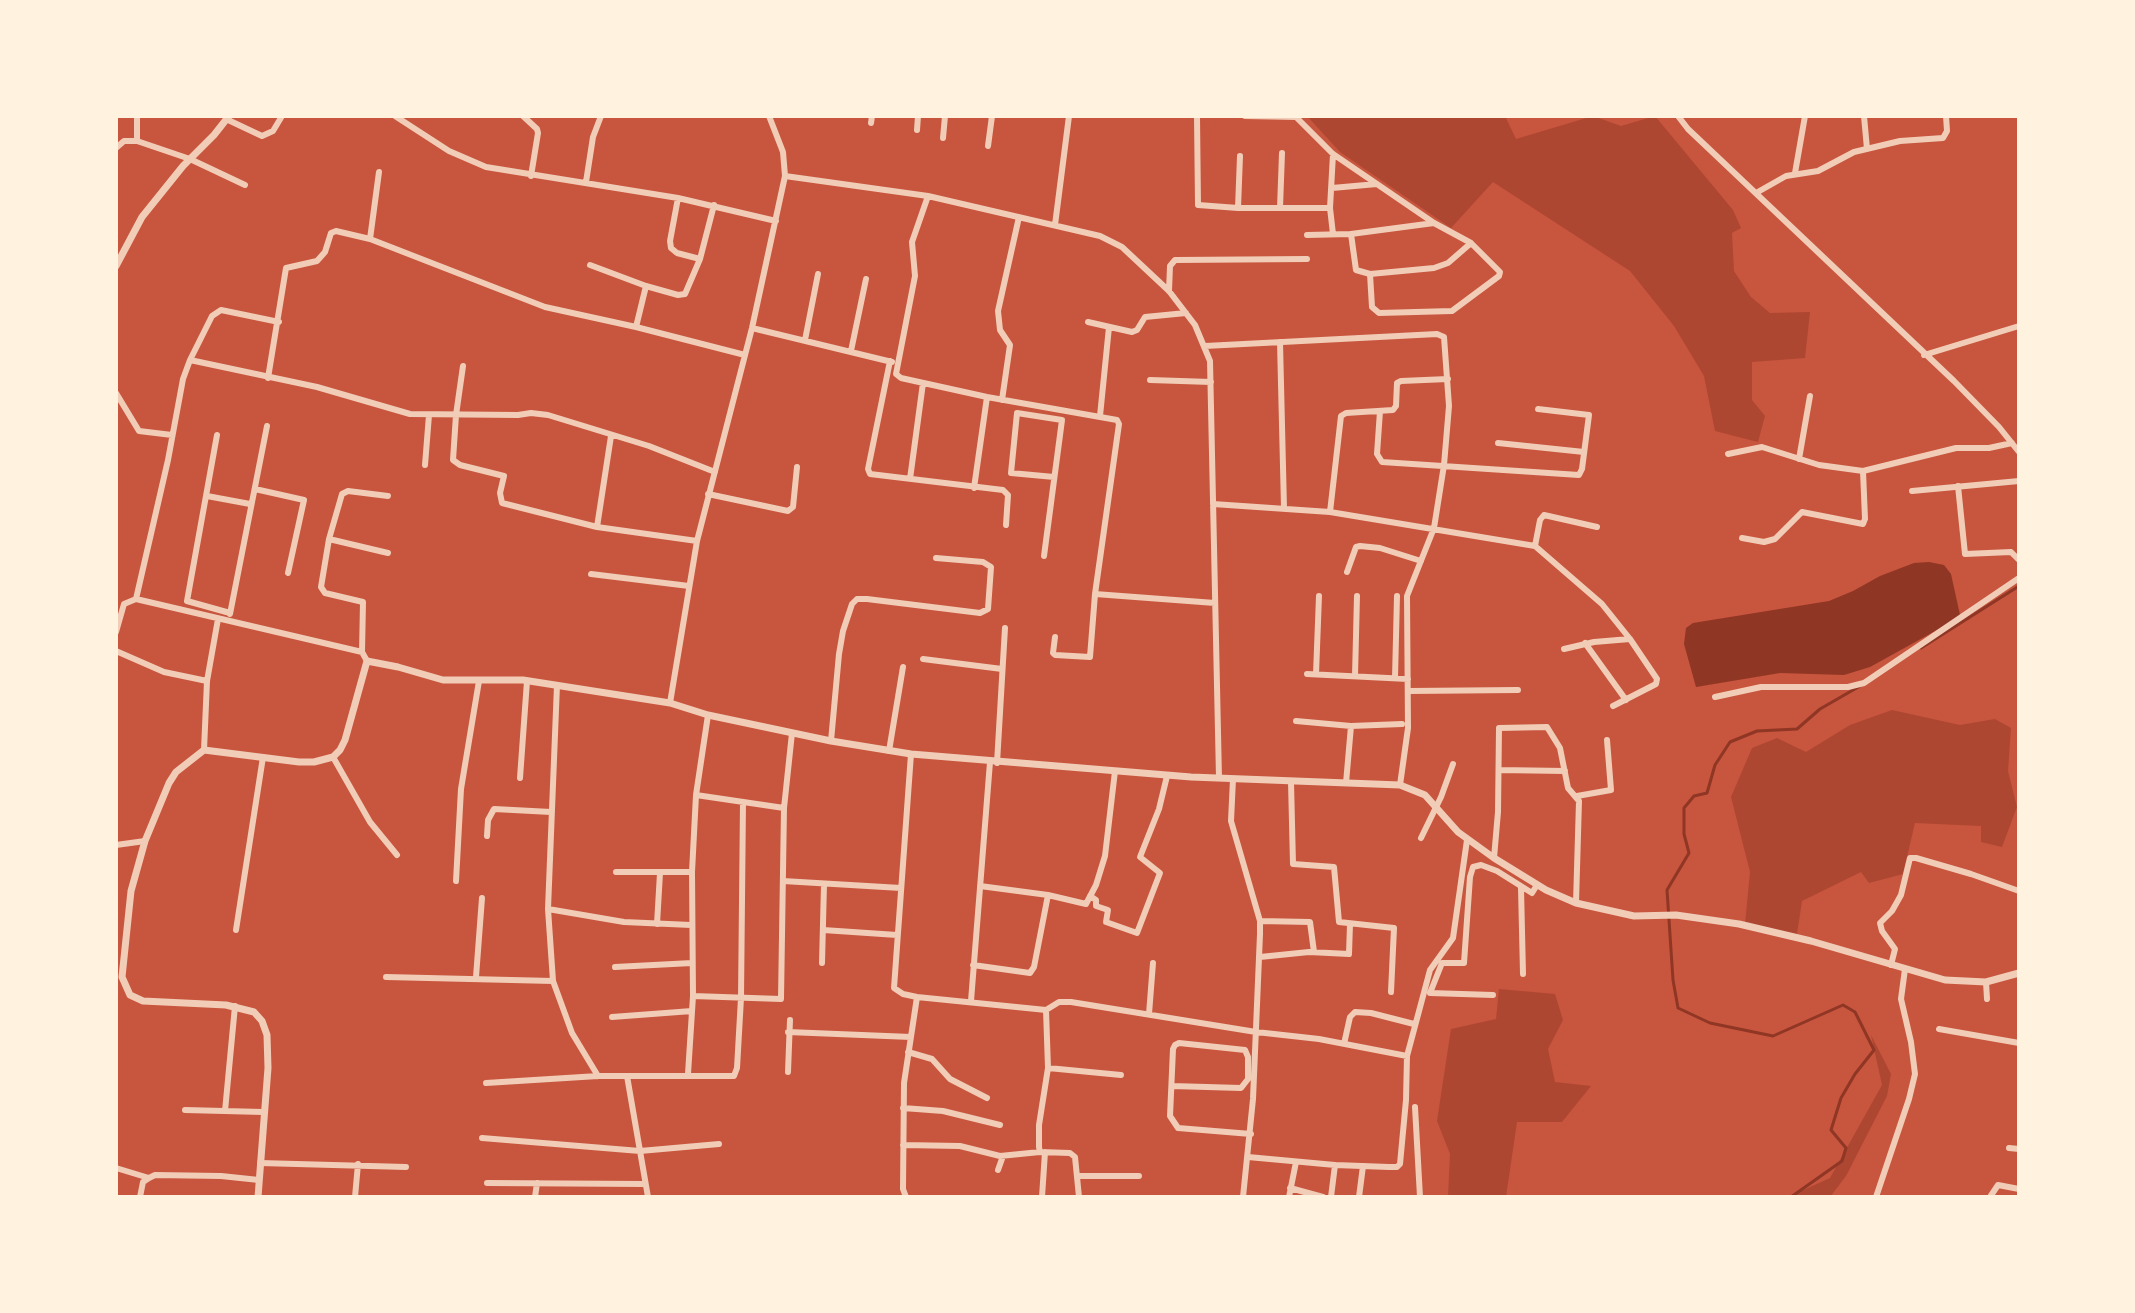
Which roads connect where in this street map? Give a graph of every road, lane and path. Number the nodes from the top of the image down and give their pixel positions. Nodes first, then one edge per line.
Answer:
1 (137, 116) edge
2 (282, 116) edge
3 (395, 116) edge
4 (523, 116) edge
5 (601, 116) edge
6 (769, 116) edge
7 (918, 116) edge
8 (945, 116) edge
9 (992, 116) edge
10 (1069, 116) edge
11 (1197, 116) edge
12 (1245, 116) edge
13 (1296, 116) edge
14 (1678, 116) edge
15 (1805, 116) edge
16 (1864, 116) edge
17 (1946, 116) edge
18 (228, 118) edge
19 (917, 130) dead end
20 (943, 138) dead end
21 (137, 141) junction
22 (988, 146) dead end
23 (116, 148) edge
24 (1867, 149) junction
25 (1282, 153) dead end
26 (1333, 154) junction
27 (1240, 156) dead end
28 (190, 159) junction
29 (379, 172) dead end
30 (1795, 173) junction
31 (531, 176) junction
32 (785, 176) junction
33 (586, 182) junction
34 (1377, 184) junction
35 (245, 185) dead end
36 (1332, 188) junction
37 (1756, 193) junction
38 (928, 196) junction
39 (678, 198) junction
40 (714, 205) junction
41 (1238, 208) junction
42 (1280, 208) junction
43 (1330, 208) junction
44 (1019, 217) junction
45 (776, 221) junction
46 (1434, 223) junction
47 (1055, 225) junction
48 (1333, 234) junction
49 (1351, 234) junction
50 (1307, 235) dead end
51 (370, 239) junction
52 (1471, 243) junction
53 (700, 259) junction
54 (1307, 259) dead end
55 (590, 265) dead end
56 (116, 266) edge
57 (818, 274) dead end
58 (1370, 274) junction
59 (866, 279) dead end
60 (646, 286) junction
61 (1169, 291) junction
62 (1186, 313) junction
63 (279, 322) junction
64 (1088, 322) dead end
65 (2019, 326) edge
66 (636, 327) junction
67 (1109, 327) junction
68 (752, 328) junction
69 (805, 340) junction
70 (1280, 342) junction
71 (1205, 346) junction
72 (851, 351) junction
73 (745, 355) junction
74 (1924, 355) junction
75 (190, 360) junction
76 (893, 362) junction
77 (463, 366) dead end
78 (268, 378) junction
79 (1448, 379) junction
80 (1150, 380) dead end
81 (1211, 382) junction
82 (923, 383) junction
83 (116, 393) edge
84 (1810, 396) dead end
85 (987, 397) junction
86 (1002, 400) junction
87 (1018, 402) junction
88 (1538, 409) dead end
89 (1380, 411) junction
90 (1017, 413) junction
91 (429, 415) junction
92 (456, 415) junction
93 (1100, 416) junction
94 (267, 426) dead end
95 (172, 435) junction
96 (217, 435) dead end
97 (611, 436) junction
98 (1498, 443) dead end
99 (2012, 443) junction
100 (1584, 452) junction
101 (2019, 452) edge
102 (1728, 454) dead end
103 (1799, 459) junction
104 (425, 465) dead end
105 (1444, 465) junction
106 (797, 467) dead end
107 (1863, 471) junction
108 (715, 472) junction
109 (1054, 477) junction
110 (910, 479) junction
111 (2019, 481) edge
112 (1958, 486) junction
113 (974, 488) junction
114 (255, 489) junction
115 (1912, 491) dead end
116 (708, 494) junction
117 (207, 496) junction
118 (388, 496) dead end
119 (250, 504) junction
120 (1213, 504) junction
121 (1284, 508) junction
122 (1330, 512) junction
123 (1006, 525) dead end
124 (597, 527) junction
125 (1597, 527) dead end
126 (1434, 528) junction
127 (1742, 538) dead end
128 (329, 539) junction
129 (697, 541) junction
130 (1535, 546) junction
131 (388, 553) dead end
132 (1044, 556) dead end
133 (936, 558) dead end
134 (2019, 560) edge
135 (1421, 561) junction
136 (1347, 572) dead end
137 (288, 573) dead end
138 (591, 574) dead end
139 (2019, 578) edge
140 (689, 586) junction
141 (1095, 594) junction
142 (116, 596) edge
143 (1319, 596) dead end
144 (1357, 596) dead end
145 (1397, 596) dead end
146 (136, 599) junction
147 (1215, 603) junction
148 (124, 604) junction
149 (230, 613) junction
150 (218, 619) junction
151 (229, 621) junction
152 (1005, 628) dead end
153 (116, 632) edge
154 (1055, 637) dead end
155 (1630, 639) junction
156 (1585, 643) junction
157 (1564, 649) dead end
158 (116, 651) edge
159 (362, 652) junction
160 (923, 659) dead end
161 (367, 661) junction
162 (903, 667) dead end
163 (1002, 669) junction
164 (1307, 674) dead end
165 (1316, 674) junction
166 (1355, 676) junction
167 (1395, 678) junction
168 (1408, 679) junction
169 (207, 681) junction
170 (479, 681) junction
171 (527, 681) junction
172 (557, 685) junction
173 (1518, 690) dead end
174 (1409, 691) junction
175 (1715, 697) dead end
176 (1626, 700) junction
177 (670, 703) junction
178 (1613, 706) dead end
179 (708, 715) junction
180 (1296, 721) dead end
181 (1402, 724) dead end
182 (1351, 726) junction
183 (792, 733) junction
184 (1607, 740) dead end
185 (831, 741) junction
186 (204, 750) junction
187 (889, 751) junction
188 (911, 754) junction
189 (263, 757) junction
190 (333, 757) junction
191 (993, 763) junction
192 (1453, 764) dead end
193 (1499, 770) junction
194 (1115, 771) junction
195 (1565, 771) junction
196 (1167, 776) junction
197 (520, 778) dead end
198 (1219, 778) junction
199 (1233, 779) junction
200 (1291, 782) junction
201 (1346, 783) junction
202 (1400, 785) junction
203 (696, 795) junction
204 (1577, 796) junction
205 (743, 802) junction
206 (1437, 807) junction
207 (784, 808) junction
208 (551, 812) junction
209 (487, 836) dead end
210 (1421, 838) dead end
211 (1467, 840) junction
212 (145, 841) junction
213 (116, 845) edge
214 (397, 855) dead end
215 (1494, 858) junction
216 (616, 872) dead end
217 (692, 872) junction
218 (660, 873) junction
219 (456, 881) dead end
220 (783, 881) junction
221 (824, 884) junction
222 (1537, 885) junction
223 (980, 886) junction
224 (901, 888) junction
225 (1521, 888) junction
226 (2019, 891) edge
227 (1048, 895) junction
228 (1090, 896) junction
229 (482, 898) dead end
230 (1576, 903) junction
231 (548, 909) junction
232 (1260, 921) junction
233 (657, 924) junction
234 (1350, 924) junction
235 (691, 925) junction
236 (236, 930) dead end
237 (823, 930) junction
238 (897, 935) junction
239 (1314, 952) junction
240 (1260, 957) junction
241 (692, 963) junction
242 (822, 963) dead end
243 (1153, 963) dead end
244 (973, 965) junction
245 (1891, 965) junction
246 (615, 967) dead end
247 (1905, 969) junction
248 (2019, 973) edge
249 (1523, 974) dead end
250 (119, 976) edge
251 (386, 977) dead end
252 (476, 977) junction
253 (553, 981) junction
254 (1986, 982) junction
255 (1391, 992) dead end
256 (1493, 995) dead end
257 (693, 996) junction
258 (917, 997) junction
259 (741, 998) junction
260 (1987, 999) dead end
261 (971, 1001) junction
262 (235, 1006) junction
263 (1046, 1010) junction
264 (692, 1011) junction
265 (1149, 1014) junction
266 (612, 1017) dead end
267 (790, 1020) dead end
268 (1414, 1024) junction
269 (1939, 1029) dead end
270 (788, 1032) junction
271 (1256, 1032) junction
272 (911, 1037) junction
273 (2019, 1043) edge
274 (1344, 1044) junction
275 (908, 1052) junction
276 (1407, 1056) junction
277 (1048, 1068) junction
278 (788, 1072) dead end
279 (688, 1074) junction
280 (1121, 1075) dead end
281 (598, 1076) junction
282 (627, 1076) junction
283 (486, 1083) dead end
284 (1172, 1086) junction
285 (987, 1098) dead end
286 (903, 1108) junction
287 (185, 1110) dead end
288 (225, 1111) junction
289 (263, 1112) junction
290 (1405, 1114) junction
291 (1000, 1125) dead end
292 (1251, 1134) junction
293 (482, 1138) dead end
294 (719, 1144) dead end
295 (903, 1145) junction
296 (2009, 1148) dead end
297 (2019, 1149) edge
298 (640, 1151) junction
299 (1043, 1152) junction
300 (1003, 1156) junction
301 (1248, 1157) junction
302 (1296, 1162) junction
303 (260, 1163) junction
304 (358, 1164) junction
305 (1335, 1165) junction
306 (1363, 1166) junction
307 (406, 1167) dead end
308 (116, 1168) edge
309 (998, 1170) dead end
310 (1077, 1176) junction
311 (1139, 1176) dead end
312 (149, 1178) junction
313 (259, 1180) junction
314 (487, 1183) dead end
315 (537, 1183) junction
316 (645, 1184) junction
317 (1290, 1188) junction
318 (2019, 1189) edge
319 (140, 1197) edge
320 (258, 1197) edge
321 (355, 1197) edge
322 (535, 1197) edge
323 (648, 1197) edge
324 (906, 1197) edge
325 (1042, 1197) edge
326 (1079, 1197) edge
327 (1243, 1197) edge
328 (1289, 1197) edge
329 (1323, 1197) edge
330 (1331, 1197) edge
331 (1359, 1197) edge
332 (1420, 1197) edge
333 (1876, 1197) edge
334 (1990, 1197) edge

1 - 21 street
2 - 18 street
3 - 31 street
4 - 31 street
5 - 33 street
6 - 32 street
7 - 19 street
8 - 20 street
9 - 22 street
10 - 47 street
11 - 41 street
12 - 13 street
13 - 26 street
14 - 37 street
15 - 30 street
16 - 24 street
17 - 24 street
18 - 28 street
21 - 23 street
21 - 28 street
24 - 30 street
25 - 42 street
26 - 34 street
26 - 36 street
27 - 41 street
28 - 35 street
28 - 56 street
29 - 51 street
30 - 37 street
31 - 33 street
32 - 38 street
32 - 45 street
33 - 39 street
34 - 36 street
34 - 46 street
36 - 43 street
37 - 74 street
38 - 44 street
38 - 76 street
39 - 40 street
39 - 53 street
40 - 45 street
40 - 53 street
41 - 42 street
42 - 43 street
43 - 48 street
44 - 47 street
44 - 86 street
45 - 68 street
46 - 49 street
46 - 52 street
47 - 61 street
48 - 49 street
48 - 50 street
49 - 58 street
51 - 63 street
51 - 66 street
52 - 58 street
52 - 58 street
53 - 60 street
54 - 61 street
55 - 60 street
57 - 69 street
59 - 72 street
60 - 66 street
61 - 62 street
62 - 67 street
62 - 71 street
63 - 75 street
63 - 78 street
64 - 67 street
65 - 74 street
66 - 73 street
67 - 93 street
68 - 69 street
68 - 73 street
69 - 72 street
70 - 71 street
70 - 79 street
70 - 121 street
71 - 81 street
72 - 76 street
73 - 108 street
74 - 99 street
75 - 78 street
75 - 95 street
76 - 82 street
76 - 110 street
77 - 92 street
78 - 91 street
79 - 89 street
79 - 105 street
80 - 81 street
81 - 120 street
82 - 85 street
82 - 110 street
83 - 95 street
84 - 103 street
85 - 86 street
85 - 113 street
86 - 87 street
87 - 90 street
87 - 93 street
88 - 100 street
89 - 105 street
89 - 122 street
90 - 109 street
90 - 109 street
91 - 92 street
91 - 104 street
92 - 97 street
92 - 124 street
93 - 141 street
94 - 114 street
95 - 146 street
96 - 117 street
97 - 108 street
97 - 124 street
98 - 100 street
99 - 101 street
99 - 107 street
100 - 105 street
102 - 103 street
103 - 107 street
105 - 126 street
106 - 116 street
107 - 127 street
108 - 116 street
109 - 132 street
110 - 113 street
111 - 112 street
112 - 115 street
112 - 134 street
113 - 123 street
114 - 119 street
114 - 137 street
116 - 129 street
117 - 119 street
117 - 149 street
118 - 128 street
119 - 149 street
120 - 121 street
120 - 147 street
121 - 122 street
122 - 126 street
124 - 129 street
125 - 130 street
126 - 130 street
126 - 135 street
128 - 131 street
128 - 159 street
129 - 140 street
130 - 155 street
133 - 185 street
135 - 136 street
135 - 168 street
138 - 140 street
139 - 175 street
140 - 177 street
141 - 147 street
141 - 154 street
142 - 148 street
143 - 165 street
144 - 166 street
145 - 167 street
146 - 148 street
146 - 150 street
147 - 198 street
148 - 153 street
149 - 151 street
150 - 151 street
150 - 169 street
151 - 159 street
152 - 163 street
155 - 156 street
155 - 176 street
156 - 157 street
156 - 176 street
158 - 169 street
159 - 161 street
160 - 163 street
161 - 170 street
161 - 190 street
162 - 187 street
163 - 191 street
164 - 165 street
165 - 166 street
166 - 167 street
167 - 168 street
168 - 174 street
169 - 186 street
170 - 171 street
170 - 219 street
171 - 172 street
171 - 197 street
172 - 177 street
172 - 208 street
173 - 174 street
174 - 202 street
176 - 178 street
177 - 179 street
179 - 183 street
179 - 203 street
180 - 182 street
181 - 182 street
182 - 201 street
183 - 185 street
183 - 207 street
184 - 204 street
185 - 187 street
186 - 189 street
186 - 212 street
187 - 188 street
188 - 191 street
188 - 224 street
189 - 190 street
189 - 236 street
190 - 214 street
191 - 194 street
191 - 223 street
192 - 206 street
193 - 195 street
193 - 195 street
193 - 215 street
194 - 196 street
194 - 228 street
195 - 204 street
196 - 198 street
196 - 228 street
198 - 199 street
199 - 200 street
199 - 232 street
200 - 201 street
200 - 234 street
201 - 202 street
202 - 206 street
203 - 205 street
203 - 217 street
204 - 230 street
205 - 207 street
205 - 259 street
206 - 210 street
206 - 211 street
207 - 220 street
208 - 209 street
208 - 231 street
211 - 215 street
211 - 268 street
212 - 213 street
212 - 250 street
215 - 222 street
216 - 218 street
217 - 218 street
217 - 235 street
218 - 233 street
220 - 221 street
220 - 259 street
221 - 224 street
221 - 237 street
222 - 225 street
222 - 230 street
223 - 227 street
223 - 244 street
224 - 238 street
225 - 249 street
225 - 256 street
226 - 245 street
227 - 228 street
227 - 244 street
229 - 252 street
230 - 245 street
231 - 233 street
231 - 253 street
232 - 239 street
232 - 240 street
233 - 235 street
234 - 239 street
234 - 255 street
235 - 241 street
237 - 238 street
237 - 242 street
238 - 258 street
239 - 240 street
240 - 271 street
241 - 246 street
241 - 257 street
243 - 265 street
244 - 261 street
245 - 247 street
247 - 254 street
247 - 333 street
248 - 254 street
250 - 262 street
251 - 252 street
252 - 253 street
253 - 281 street
254 - 260 street
257 - 259 street
257 - 264 street
258 - 261 street
258 - 272 street
259 - 279 street
261 - 263 street
262 - 288 street
262 - 289 street
263 - 265 street
263 - 277 street
264 - 266 street
264 - 279 street
265 - 271 street
267 - 270 street
268 - 274 street
268 - 276 street
269 - 273 street
270 - 272 street
270 - 278 street
271 - 274 street
271 - 292 street
272 - 275 street
274 - 276 street
275 - 285 street
275 - 286 street
276 - 290 street
277 - 280 street
277 - 299 street
279 - 282 street
281 - 282 street
281 - 283 street
282 - 298 street
284 - 284 street
284 - 292 street
286 - 291 street
286 - 295 street
287 - 288 street
288 - 289 street
289 - 303 street
290 - 306 street
290 - 332 street
292 - 301 street
293 - 298 street
294 - 298 street
295 - 300 street
295 - 324 street
296 - 297 street
298 - 316 street
299 - 300 street
299 - 310 street
299 - 325 street
300 - 309 street
301 - 302 street
301 - 327 street
302 - 305 street
302 - 317 street
303 - 304 street
303 - 313 street
304 - 307 street
304 - 321 street
305 - 306 street
305 - 330 street
306 - 331 street
308 - 312 street
310 - 311 street
310 - 326 street
312 - 313 street
312 - 319 street
313 - 320 street
314 - 315 street
315 - 316 street
315 - 322 street
316 - 323 street
317 - 328 street
317 - 329 street
318 - 334 street

